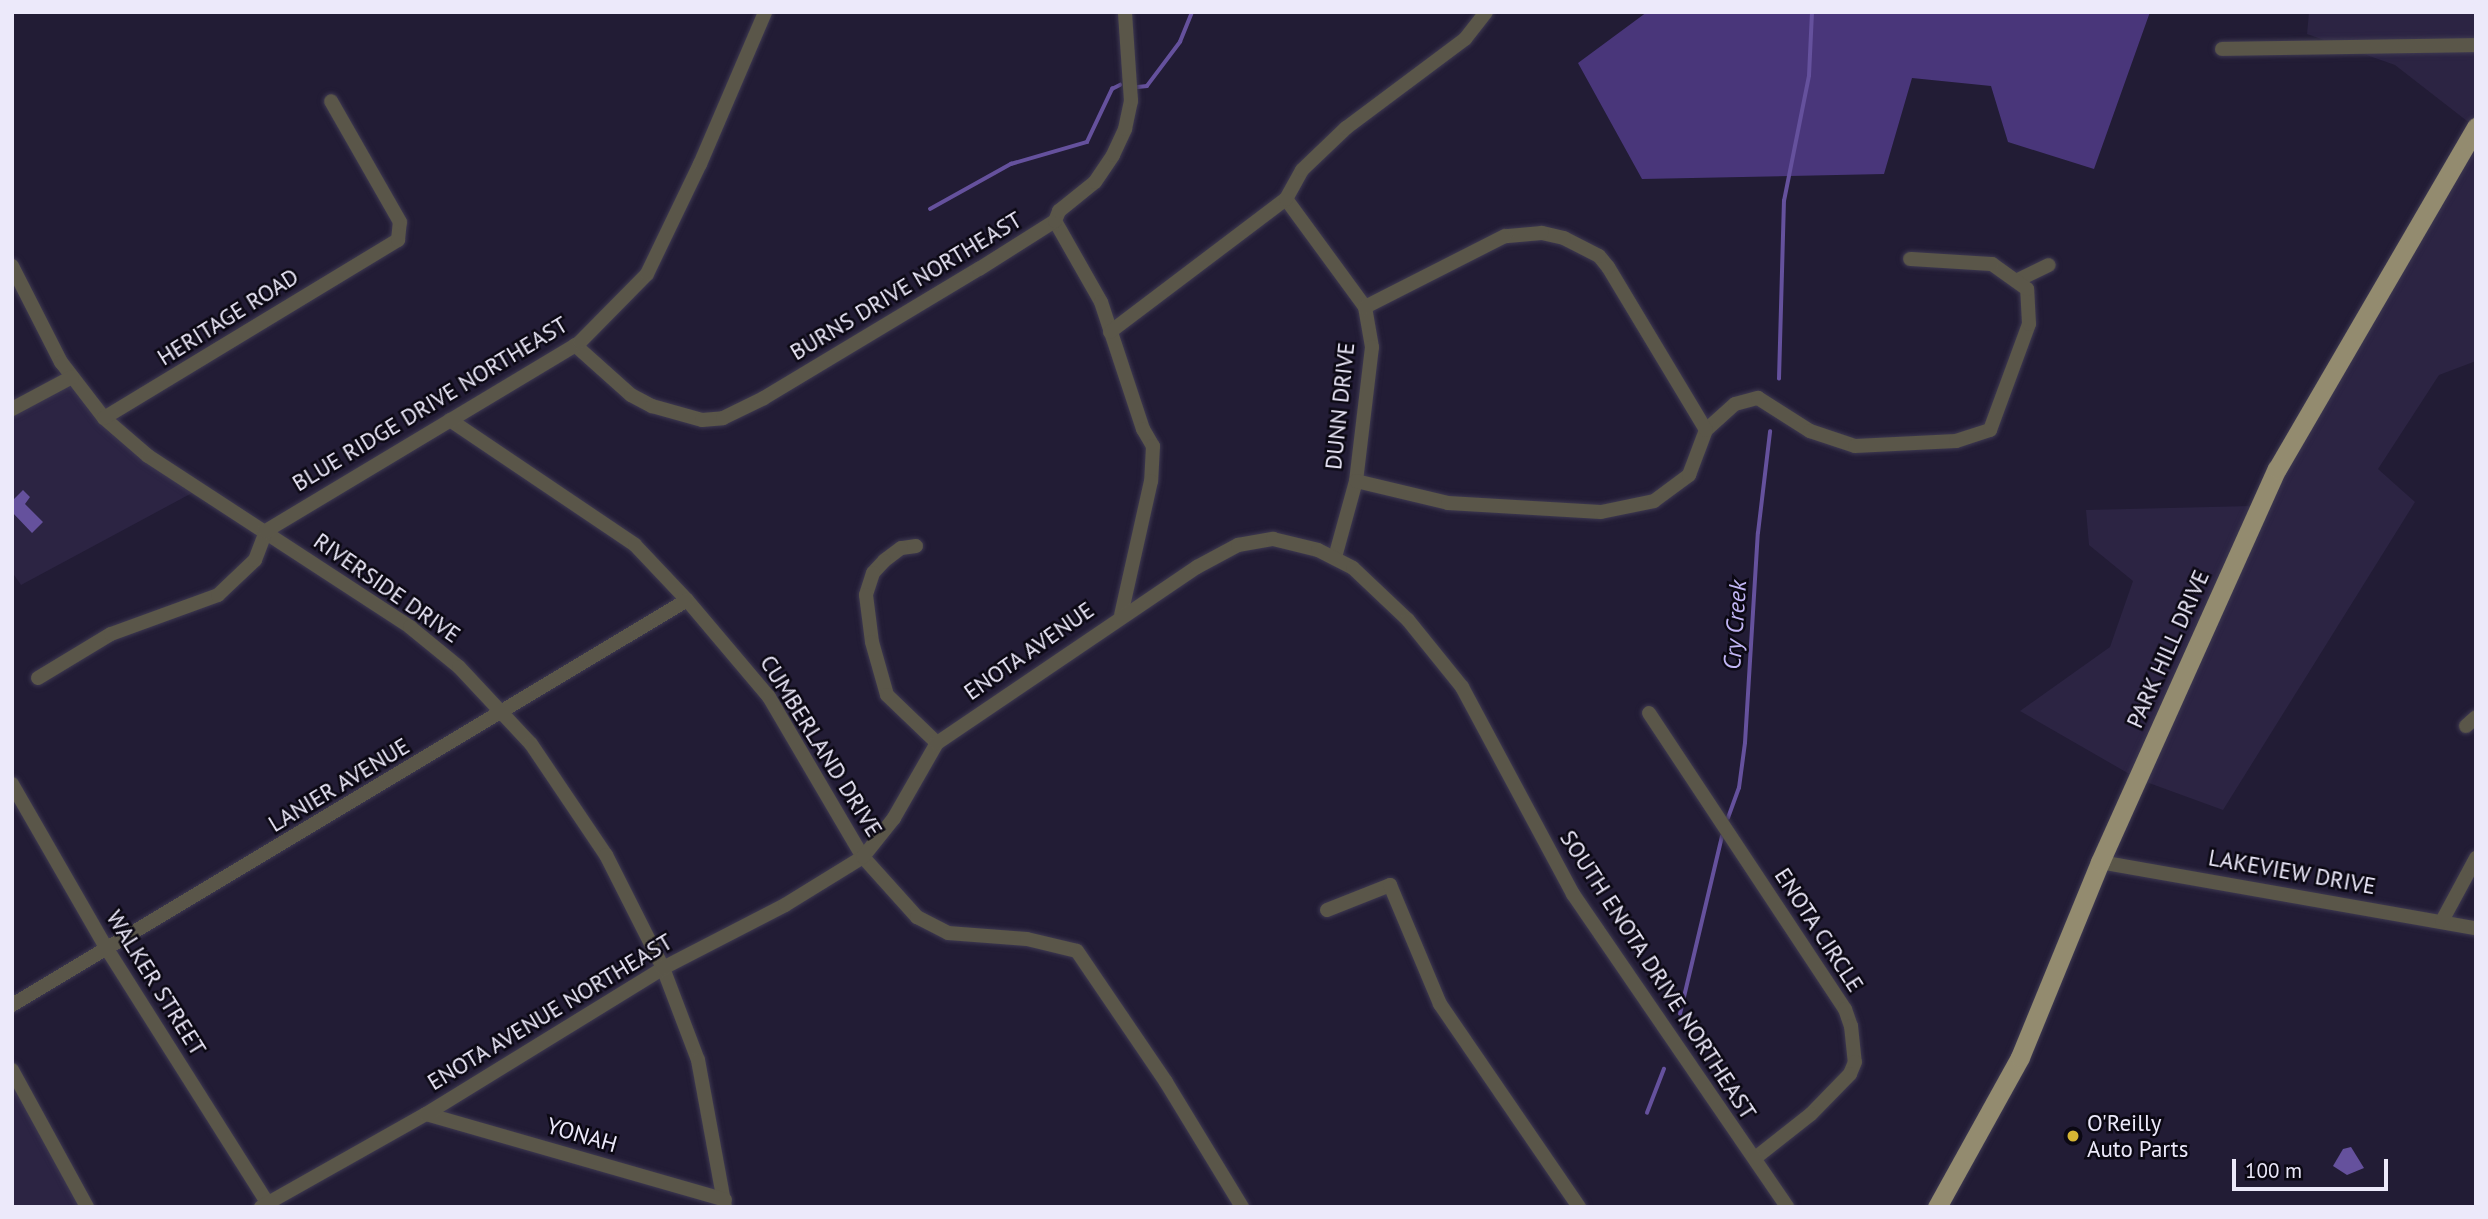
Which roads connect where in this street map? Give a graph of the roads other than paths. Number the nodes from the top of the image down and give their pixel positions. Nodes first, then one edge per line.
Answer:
1 (765, 12) edge
2 (1125, 12) edge
3 (1486, 12) edge
4 (2476, 45) edge
5 (2222, 49) dead end
6 (331, 102) dead end
7 (2476, 128) edge
8 (1286, 199) junction
9 (1055, 220) junction
10 (1910, 259) dead end
11 (2049, 265) dead end
12 (12, 266) edge
13 (2018, 280) junction
14 (1366, 307) junction
15 (1110, 332) junction
16 (575, 345) junction
17 (72, 377) junction
18 (12, 409) edge
19 (104, 418) junction
20 (450, 420) junction
21 (1706, 430) junction
22 (1356, 481) junction
23 (266, 531) junction
24 (916, 546) dead end
25 (1335, 557) junction
26 (687, 600) junction
27 (1121, 615) junction
28 (37, 678) dead end
29 (1650, 713) dead end
30 (502, 715) junction
31 (937, 743) junction
32 (12, 784) edge
33 (863, 857) junction
34 (2476, 858) edge
35 (2100, 862) junction
36 (1327, 909) dead end
37 (2441, 921) junction
38 (2476, 928) edge
39 (107, 949) junction
40 (663, 968) junction
41 (12, 1005) edge
42 (12, 1070) edge
43 (426, 1114) junction
44 (1755, 1158) junction
45 (725, 1203) edge
46 (264, 1205) edge
47 (87, 1207) edge
48 (1242, 1207) edge
49 (1578, 1207) edge
50 (1787, 1207) edge
51 (1937, 1207) edge

1 - 16 street, BLUE RIDGE DRIVE NORTHEAST
2 - 9 street, BURNS DRIVE NORTHEAST
3 - 8 street
4 - 5 street
6 - 19 street, HERITAGE ROAD
7 - 35 main road, PARK HILL DRIVE
8 - 14 street, DUNN DRIVE
8 - 15 street
9 - 15 street, ENOTA AVENUE
9 - 16 street, BURNS DRIVE NORTHEAST
10 - 13 street
11 - 13 street
12 - 17 street, RIVERSIDE DRIVE
13 - 21 street
14 - 21 street
14 - 22 street, DUNN DRIVE
15 - 27 street, ENOTA AVENUE
16 - 20 street, BLUE RIDGE DRIVE NORTHEAST
17 - 18 street
17 - 19 street, RIVERSIDE DRIVE
19 - 23 street, RIVERSIDE DRIVE
20 - 23 street, BLUE RIDGE DRIVE NORTHEAST
20 - 26 street, CUMBERLAND DRIVE
21 - 22 street
22 - 25 street, DUNN DRIVE
23 - 28 street
23 - 30 street, RIVERSIDE DRIVE
24 - 31 street
25 - 27 street, SOUTH ENOTA DRIVE NORTHEAST
25 - 44 street, SOUTH ENOTA DRIVE NORTHEAST
26 - 30 street, LANIER AVENUE
26 - 33 street, CUMBERLAND DRIVE
27 - 31 street, ENOTA AVENUE
29 - 44 street, ENOTA CIRCLE
30 - 39 street, LANIER AVENUE
30 - 40 street, RIVERSIDE DRIVE
31 - 33 street, ENOTA AVENUE
32 - 39 street, WALKER STREET
33 - 40 street, ENOTA AVENUE NORTHEAST
33 - 48 street, CUMBERLAND DRIVE
34 - 37 street
35 - 37 street, LAKEVIEW DRIVE
35 - 51 main road, PARK HILL DRIVE
36 - 49 street
37 - 38 street, LAKEVIEW DRIVE
39 - 41 street, LANIER AVENUE
39 - 46 street, WALKER STREET
40 - 43 street, ENOTA AVENUE NORTHEAST
40 - 45 street, RIVERSIDE DRIVE
42 - 47 street
43 - 45 street, YONAH
43 - 46 street, ENOTA AVENUE NORTHEAST
44 - 50 street, SOUTH ENOTA DRIVE NORTHEAST

